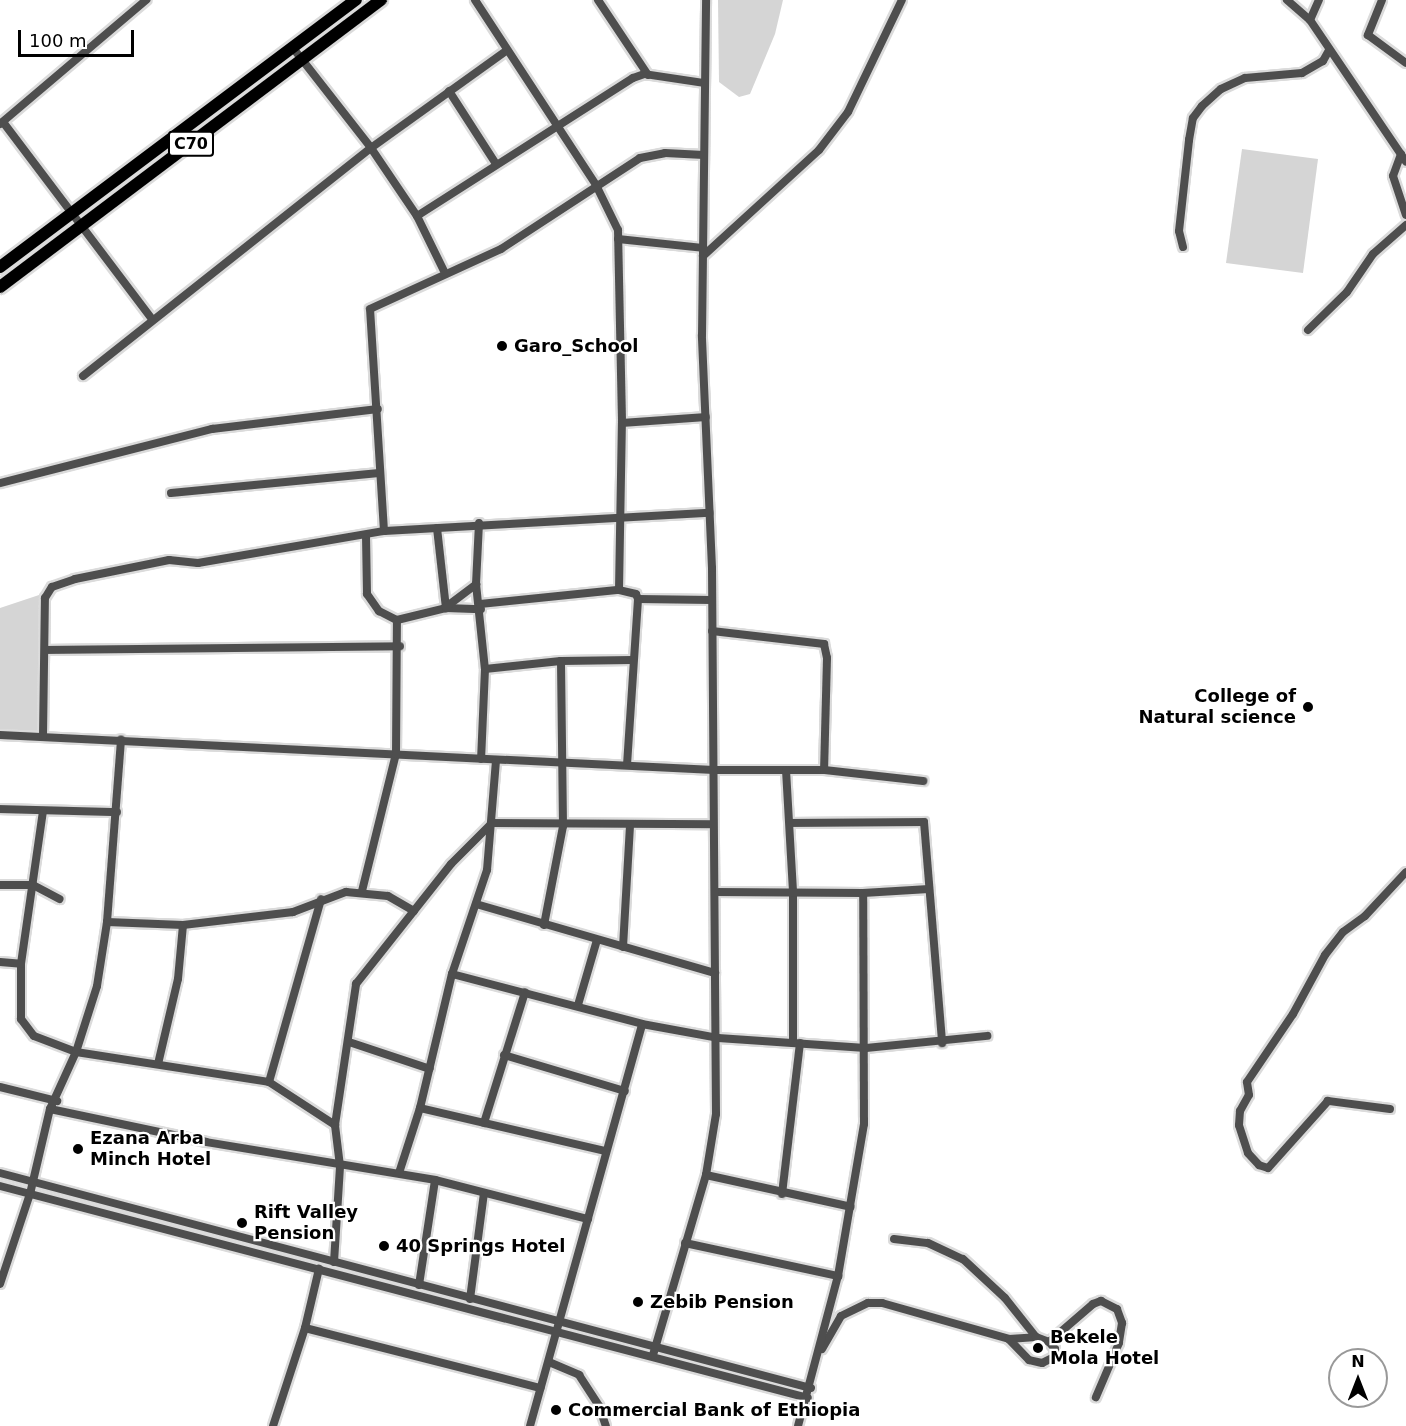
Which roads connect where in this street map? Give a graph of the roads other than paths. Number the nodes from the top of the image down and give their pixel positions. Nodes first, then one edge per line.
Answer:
1 (146, 0) edge
2 (356, 0) edge
3 (381, 0) edge
4 (475, 0) edge
5 (598, 0) edge
6 (706, 0) edge
7 (902, 0) edge
8 (1287, 0) edge
9 (1319, 0) edge
10 (1382, 0) edge
11 (1310, 20) junction
12 (293, 48) junction
13 (1329, 50) junction
14 (506, 51) junction
15 (302, 61) junction
16 (1406, 63) edge
17 (648, 75) junction
18 (704, 83) junction
19 (449, 92) junction
20 (1, 123) edge
21 (557, 127) junction
22 (371, 148) junction
23 (704, 155) junction
24 (1403, 158) edge
25 (496, 164) junction
26 (596, 185) junction
27 (70, 215) junction
28 (1406, 215) edge
29 (417, 216) junction
30 (1406, 225) edge
31 (80, 227) junction
32 (618, 239) junction
33 (1183, 247) dead end
34 (703, 252) junction
35 (0, 267) edge
36 (444, 271) junction
37 (0, 287) edge
38 (153, 320) junction
39 (1308, 330) dead end
40 (83, 376) dead end
41 (378, 409) junction
42 (706, 417) junction
43 (622, 423) junction
44 (379, 473) junction
45 (0, 483) edge
46 (171, 494) dead end
47 (710, 513) junction
48 (618, 517) junction
49 (478, 523) junction
50 (437, 528) junction
51 (384, 531) junction
52 (366, 536) junction
53 (476, 584) junction
54 (619, 590) junction
55 (638, 599) junction
56 (712, 600) junction
57 (481, 606) junction
58 (446, 608) junction
59 (397, 620) junction
60 (712, 631) junction
61 (400, 646) junction
62 (46, 650) junction
63 (632, 660) junction
64 (561, 661) junction
65 (484, 669) junction
66 (0, 735) edge
67 (43, 736) junction
68 (121, 740) junction
69 (396, 754) junction
70 (481, 759) junction
71 (496, 760) junction
72 (561, 762) junction
73 (627, 765) junction
74 (714, 770) junction
75 (786, 770) junction
76 (824, 770) junction
77 (923, 781) dead end
78 (0, 809) edge
79 (43, 811) junction
80 (117, 812) junction
81 (492, 823) junction
82 (790, 823) junction
83 (712, 824) junction
84 (630, 825) junction
85 (563, 826) junction
86 (1406, 872) edge
87 (0, 885) edge
88 (33, 885) junction
89 (929, 889) junction
90 (362, 891) junction
91 (715, 892) junction
92 (793, 893) junction
93 (863, 893) junction
94 (59, 899) dead end
95 (321, 899) junction
96 (476, 904) junction
97 (414, 911) junction
98 (107, 922) junction
99 (183, 925) junction
100 (544, 925) junction
101 (597, 940) junction
102 (623, 947) junction
103 (0, 962) edge
104 (21, 964) junction
105 (715, 973) junction
106 (452, 974) junction
107 (525, 992) junction
108 (579, 1005) junction
109 (642, 1024) junction
110 (987, 1036) dead end
111 (718, 1038) junction
112 (349, 1042) junction
113 (796, 1043) junction
114 (942, 1043) junction
115 (866, 1048) junction
116 (76, 1052) junction
117 (504, 1054) junction
118 (158, 1064) junction
119 (430, 1069) junction
120 (269, 1083) junction
121 (0, 1087) edge
122 (625, 1091) junction
123 (57, 1101) junction
124 (420, 1108) junction
125 (50, 1109) junction
126 (1390, 1109) dead end
127 (484, 1123) junction
128 (335, 1125) junction
129 (605, 1151) junction
130 (340, 1166) junction
131 (0, 1173) edge
132 (399, 1173) junction
133 (706, 1174) junction
134 (435, 1180) junction
135 (33, 1183) junction
136 (0, 1186) edge
137 (484, 1193) junction
138 (30, 1194) junction
139 (782, 1194) junction
140 (851, 1207) junction
141 (588, 1219) junction
142 (894, 1239) dead end
143 (685, 1243) junction
144 (334, 1262) junction
145 (319, 1269) junction
146 (838, 1276) junction
147 (0, 1284) edge
148 (418, 1285) junction
149 (470, 1299) junction
150 (560, 1327) junction
151 (305, 1328) junction
152 (1036, 1337) junction
153 (1009, 1339) junction
154 (1049, 1342) junction
155 (655, 1346) junction
156 (653, 1355) junction
157 (816, 1359) junction
158 (549, 1362) junction
159 (540, 1388) junction
160 (811, 1388) junction
161 (1096, 1397) dead end
162 (808, 1398) junction
163 (273, 1426) edge
164 (530, 1426) edge
165 (606, 1426) edge
166 (798, 1426) edge

1 - 20 street
2 - 12 highway, C70
3 - 15 highway, C70
4 - 14 street
5 - 17 street
6 - 18 street
7 - 34 street
8 - 11 street
9 - 11 street
10 - 16 street
11 - 13 street
12 - 15 street
12 - 27 highway, C70
13 - 24 street
13 - 33 street
14 - 19 street
14 - 21 street
15 - 22 street
15 - 31 highway, C70
17 - 18 street
17 - 21 street
18 - 23 street
19 - 22 street
19 - 25 street
20 - 27 street
21 - 25 street
21 - 26 street
22 - 29 street
22 - 38 street
23 - 26 street
23 - 34 street
24 - 28 street
25 - 29 street
26 - 32 street
26 - 36 street
27 - 31 street
27 - 35 highway, C70
29 - 36 street
30 - 39 street
31 - 37 highway, C70
31 - 38 street
32 - 34 street
32 - 43 street
34 - 42 street
36 - 41 street
38 - 40 street
41 - 44 street
41 - 45 street
42 - 43 street
42 - 47 street
43 - 48 street
44 - 46 street
44 - 51 street
47 - 48 street
47 - 56 street
48 - 49 street
48 - 54 street
49 - 50 street
49 - 53 street
50 - 51 street
50 - 58 street
51 - 52 street
52 - 59 street
52 - 62 street
53 - 57 street
53 - 58 street
54 - 55 street
54 - 57 street
55 - 56 street
55 - 63 street
56 - 60 street
57 - 58 street
57 - 65 street
58 - 59 street
59 - 61 street
60 - 74 street
60 - 76 street
61 - 62 street
61 - 69 street
62 - 67 street
63 - 64 street
63 - 73 street
64 - 65 street
64 - 72 street
65 - 70 street
66 - 67 street
67 - 68 street
68 - 69 street
68 - 80 street
69 - 70 street
69 - 90 street
70 - 71 street
71 - 72 street
71 - 81 street
72 - 73 street
72 - 85 street
73 - 74 street
74 - 75 street
74 - 83 street
75 - 76 street
75 - 82 street
76 - 77 street
78 - 79 street
79 - 80 street
79 - 88 street
80 - 98 street
81 - 85 street
81 - 96 street
81 - 97 street
82 - 89 street
82 - 92 street
83 - 84 street
83 - 91 street
84 - 85 street
84 - 102 street
85 - 100 street
86 - 126 street
87 - 88 street
88 - 94 street
88 - 104 street
89 - 93 street
89 - 114 street
90 - 95 street
90 - 97 street
91 - 92 street
91 - 105 street
92 - 93 street
92 - 113 street
93 - 115 street
95 - 99 street
95 - 120 street
96 - 100 street
96 - 106 street
97 - 112 street
98 - 99 street
98 - 116 street
99 - 118 street
100 - 101 street
101 - 102 street
101 - 108 street
102 - 105 street
103 - 104 street
104 - 116 street
105 - 111 street
106 - 107 street
106 - 119 street
107 - 108 street
107 - 117 street
108 - 109 street
109 - 111 street
109 - 122 street
110 - 114 street
111 - 113 street
111 - 133 street
112 - 119 street
112 - 128 street
113 - 115 street
113 - 139 street
114 - 115 street
115 - 140 street
116 - 118 street
116 - 123 street
117 - 122 street
117 - 127 street
118 - 120 street
119 - 124 street
120 - 128 street
121 - 123 street
122 - 129 street
123 - 125 street
124 - 127 street
124 - 132 street
125 - 130 street
125 - 135 street
127 - 129 street
128 - 130 street
129 - 141 street
130 - 132 street
130 - 144 street
131 - 135 street
132 - 134 street
133 - 139 street
133 - 143 street
134 - 137 street
134 - 148 street
135 - 138 street
135 - 144 street
136 - 138 street
137 - 141 street
137 - 149 street
138 - 145 street
138 - 147 street
139 - 140 street
140 - 146 street
141 - 150 street
142 - 152 street
143 - 146 street
143 - 155 street
144 - 148 street
145 - 150 street
145 - 151 street
146 - 157 street
148 - 149 street
149 - 150 street
150 - 155 street
150 - 156 street
150 - 158 street
151 - 159 street
151 - 163 street
152 - 153 street
152 - 154 street
153 - 154 street
153 - 157 street
154 - 161 street
155 - 156 street
155 - 160 street
156 - 162 street
157 - 160 street
158 - 159 street
158 - 165 street
159 - 164 street
160 - 162 street
162 - 166 street

